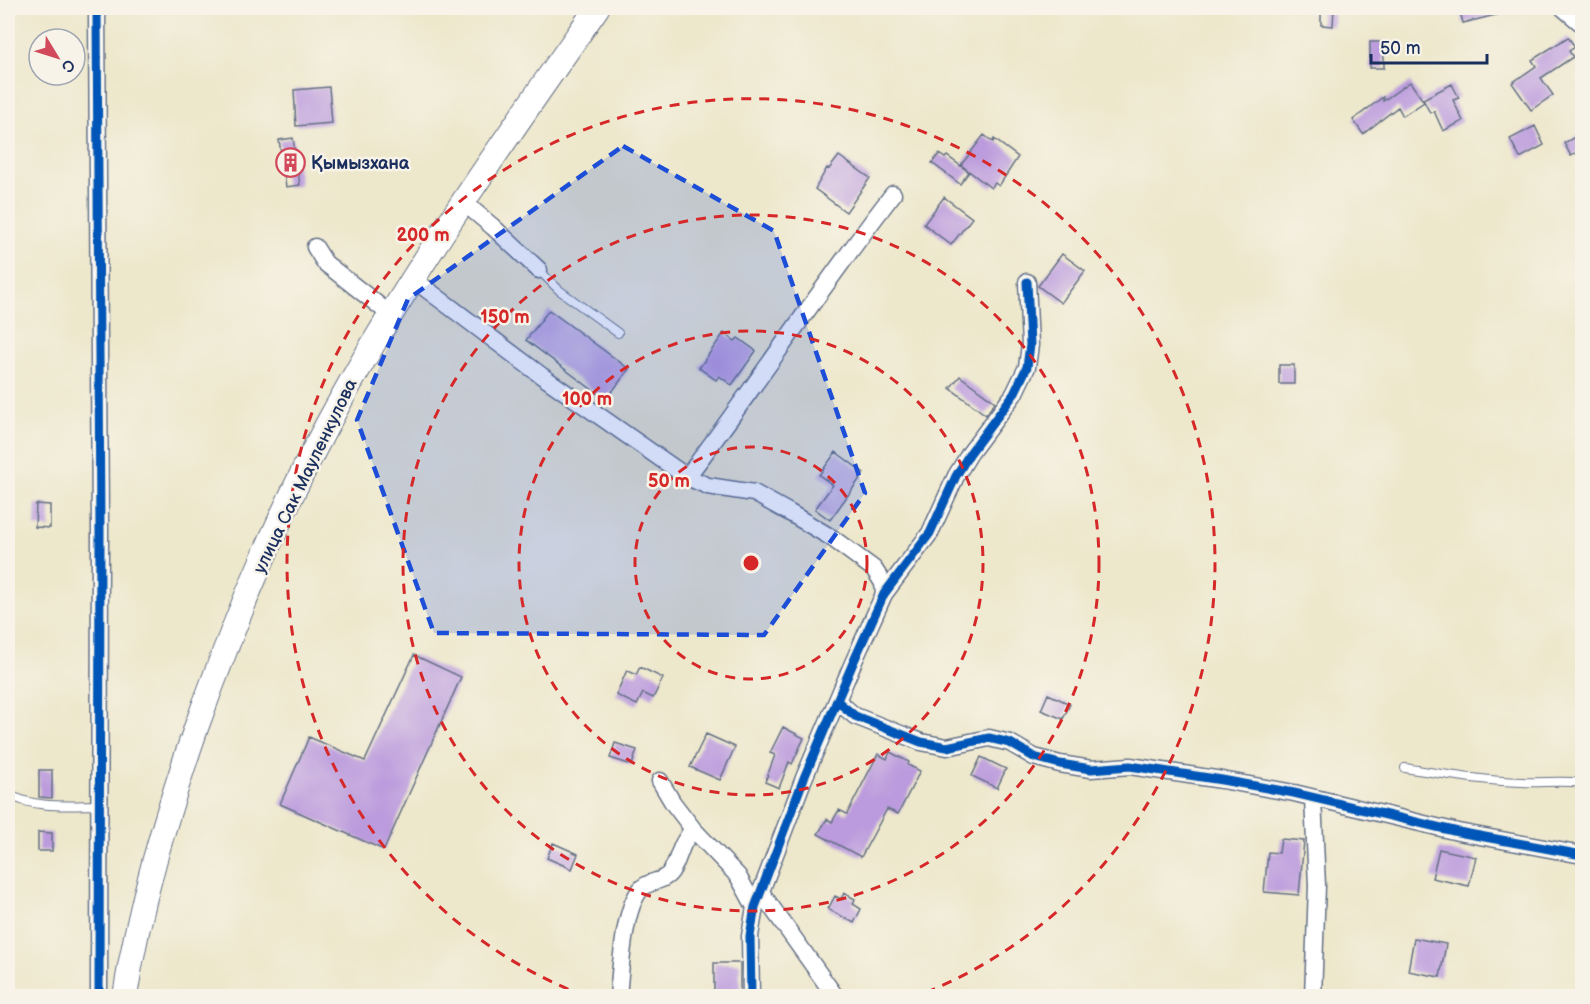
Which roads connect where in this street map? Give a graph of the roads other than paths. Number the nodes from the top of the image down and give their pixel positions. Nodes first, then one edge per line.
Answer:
1 (97, 8) edge
2 (597, 8) edge
3 (1563, 8) edge
4 (1582, 24) edge
5 (893, 194) dead end
6 (462, 201) junction
7 (315, 247) dead end
8 (538, 270) joint
9 (412, 279) junction
10 (1027, 282) dead end
11 (391, 315) junction
12 (618, 333) dead end
13 (687, 477) junction
14 (884, 594) junction
15 (837, 701) junction
16 (1405, 768) dead end
17 (660, 781) dead end
18 (1582, 783) edge
19 (8, 794) edge
20 (1313, 798) junction
21 (99, 805) junction
22 (693, 829) junction
23 (1582, 855) edge
24 (758, 899) junction
25 (99, 996) edge
26 (125, 996) edge
27 (618, 996) edge
28 (751, 996) edge
29 (835, 996) edge
30 (1314, 996) edge

1 - 21 street
2 - 6 main road, улица Сак Мауленкулова
3 - 4 street
5 - 13 street
6 - 8 street
6 - 9 main road, улица Сак Мауленкулова
7 - 11 street
8 - 12 lane
9 - 11 main road, улица Сак Мауленкулова
9 - 13 street
10 - 14 street
11 - 26 main road, улица Сак Мауленкулова
13 - 14 street
14 - 15 street
15 - 20 street
15 - 24 street
16 - 18 lane
17 - 22 street
19 - 21 lane
20 - 23 street
20 - 30 street
21 - 25 street
22 - 24 street
22 - 27 street
24 - 28 street
24 - 29 street

